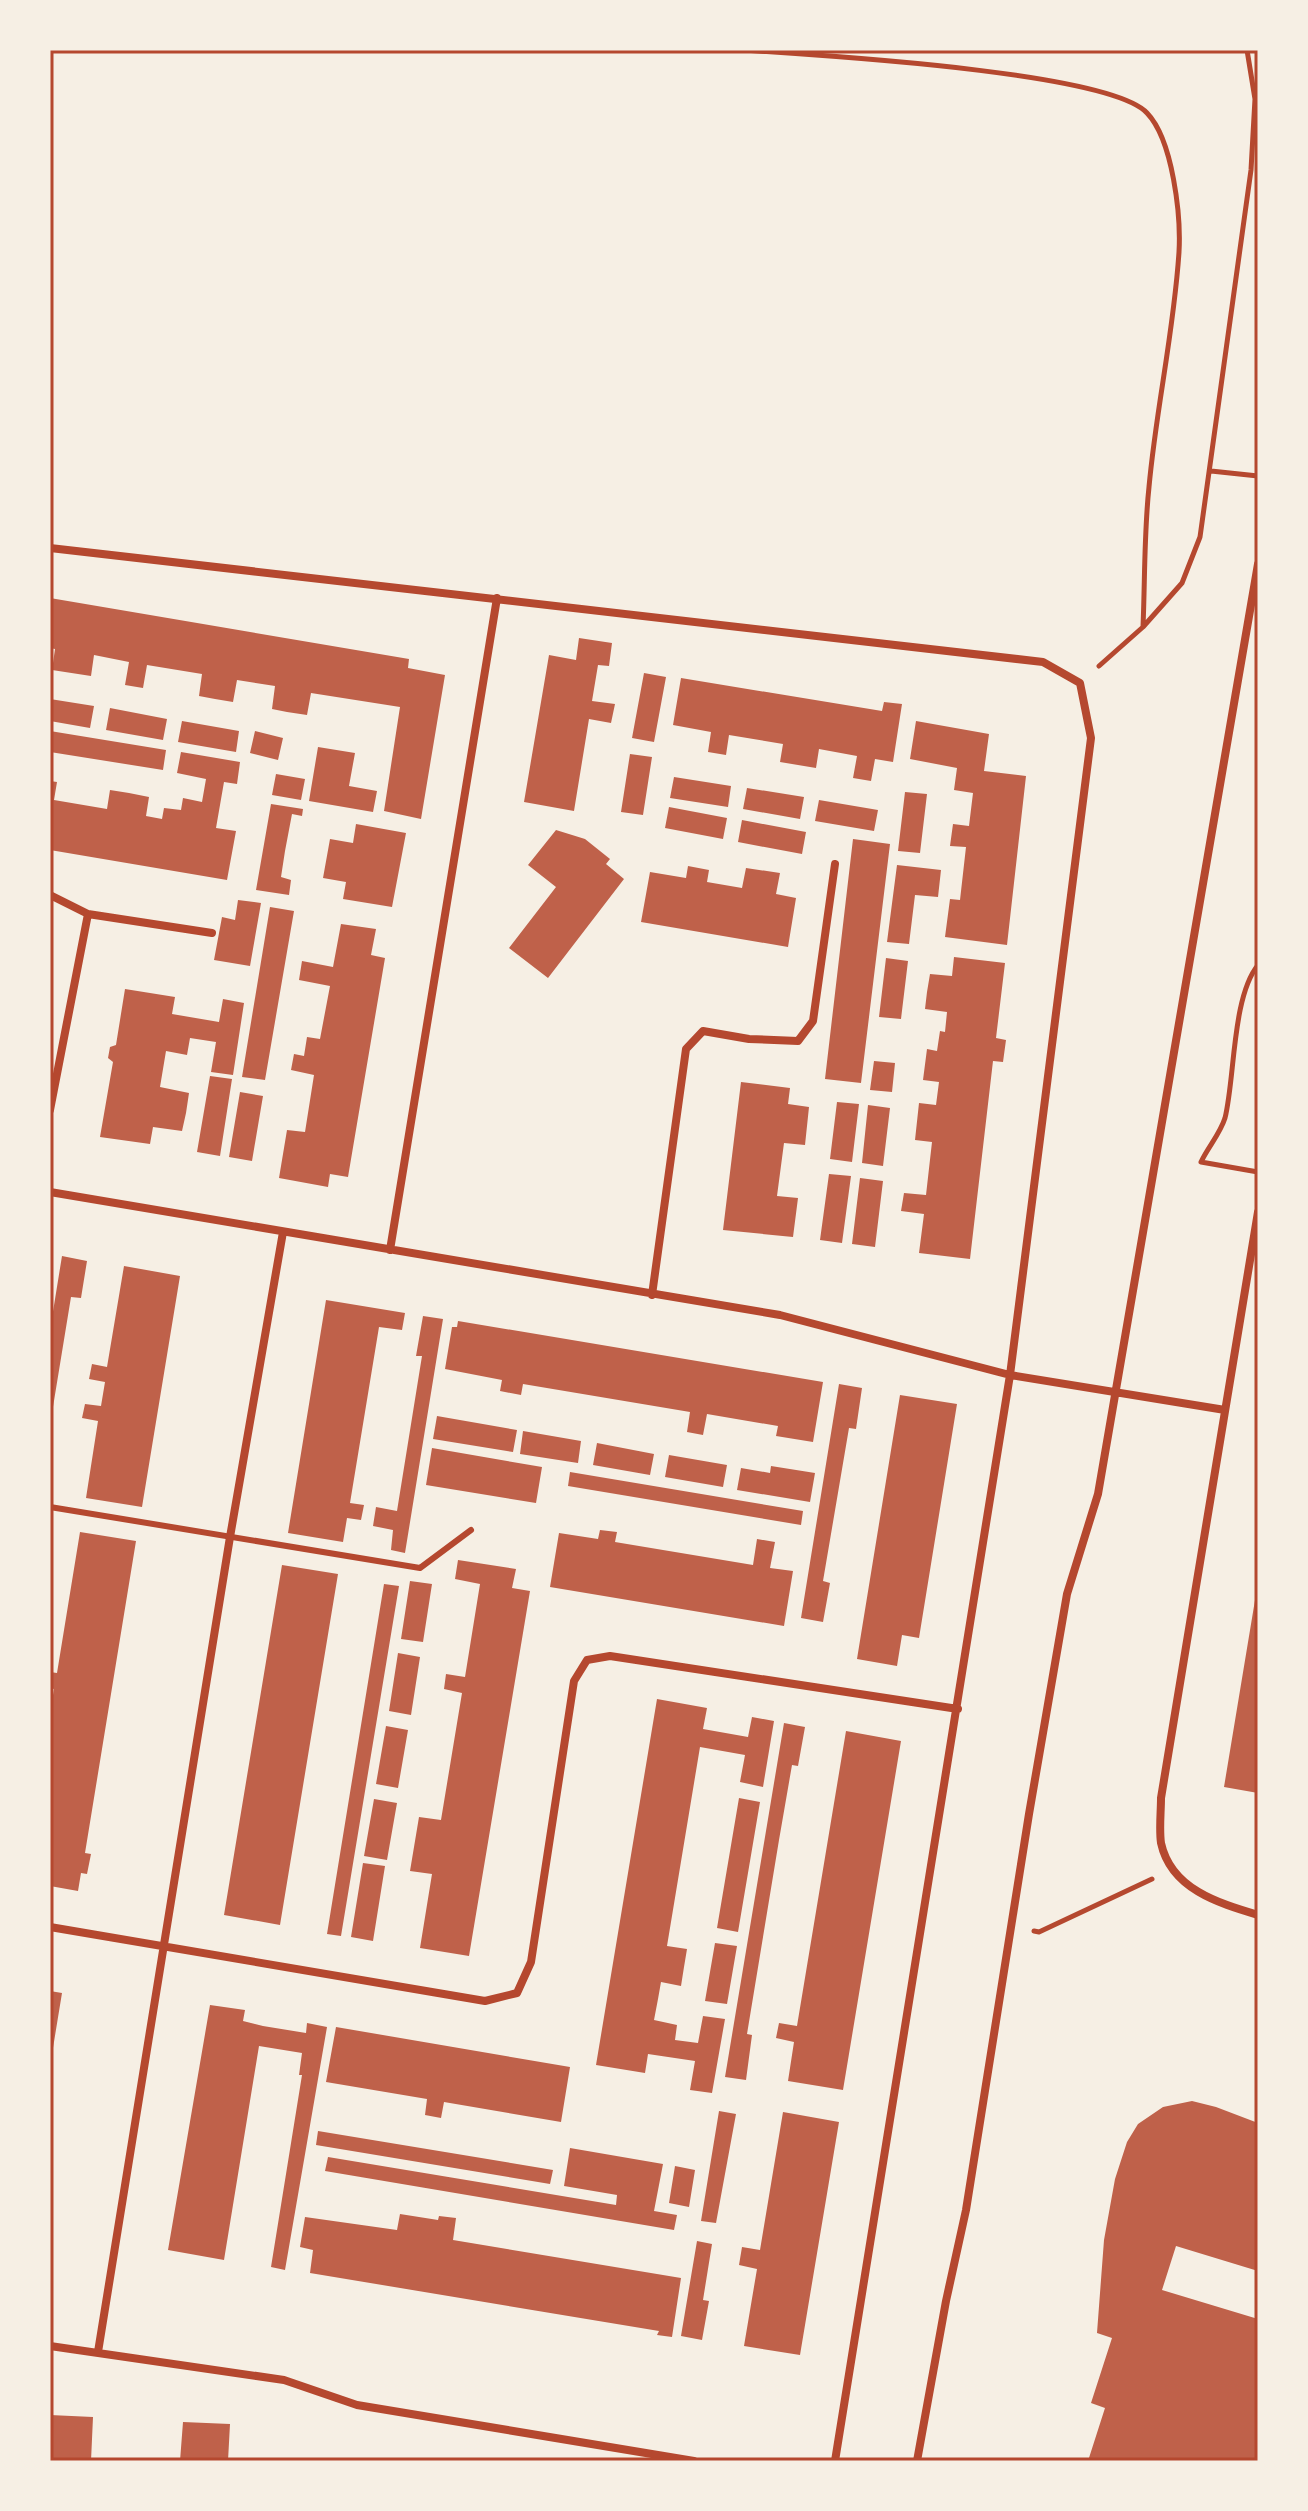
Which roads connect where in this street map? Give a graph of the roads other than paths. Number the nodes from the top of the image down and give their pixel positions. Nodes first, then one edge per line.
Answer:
1 (50, 548) edge
2 (1258, 564) edge
3 (497, 598) junction
4 (835, 864) dead end
5 (50, 895) edge
6 (88, 914) junction
7 (212, 933) dead end
8 (50, 1110) edge
9 (50, 1192) edge
10 (1258, 1212) edge
11 (283, 1232) junction
12 (390, 1250) junction
13 (652, 1295) junction
14 (1010, 1375) junction
15 (1116, 1393) junction
16 (1225, 1410) junction
17 (50, 1507) edge
18 (471, 1530) dead end
19 (230, 1537) junction
20 (958, 1709) junction
21 (1258, 1915) edge
22 (50, 1927) edge
23 (165, 1945) junction
24 (50, 2346) edge
25 (98, 2352) junction
26 (694, 2461) edge
27 (835, 2461) edge
28 (917, 2461) edge

1 - 3 street
2 - 15 street
3 - 12 street
3 - 14 street
4 - 13 street
5 - 6 street
6 - 7 street
6 - 8 street
9 - 11 street
10 - 16 street
11 - 12 street
11 - 19 street
12 - 13 street
13 - 14 street
14 - 15 street
14 - 20 street
15 - 16 street
15 - 28 street
16 - 21 street
17 - 19 lane
18 - 19 lane
19 - 23 street
20 - 23 street
20 - 27 street
22 - 23 street
23 - 25 street
24 - 25 street
25 - 26 street

